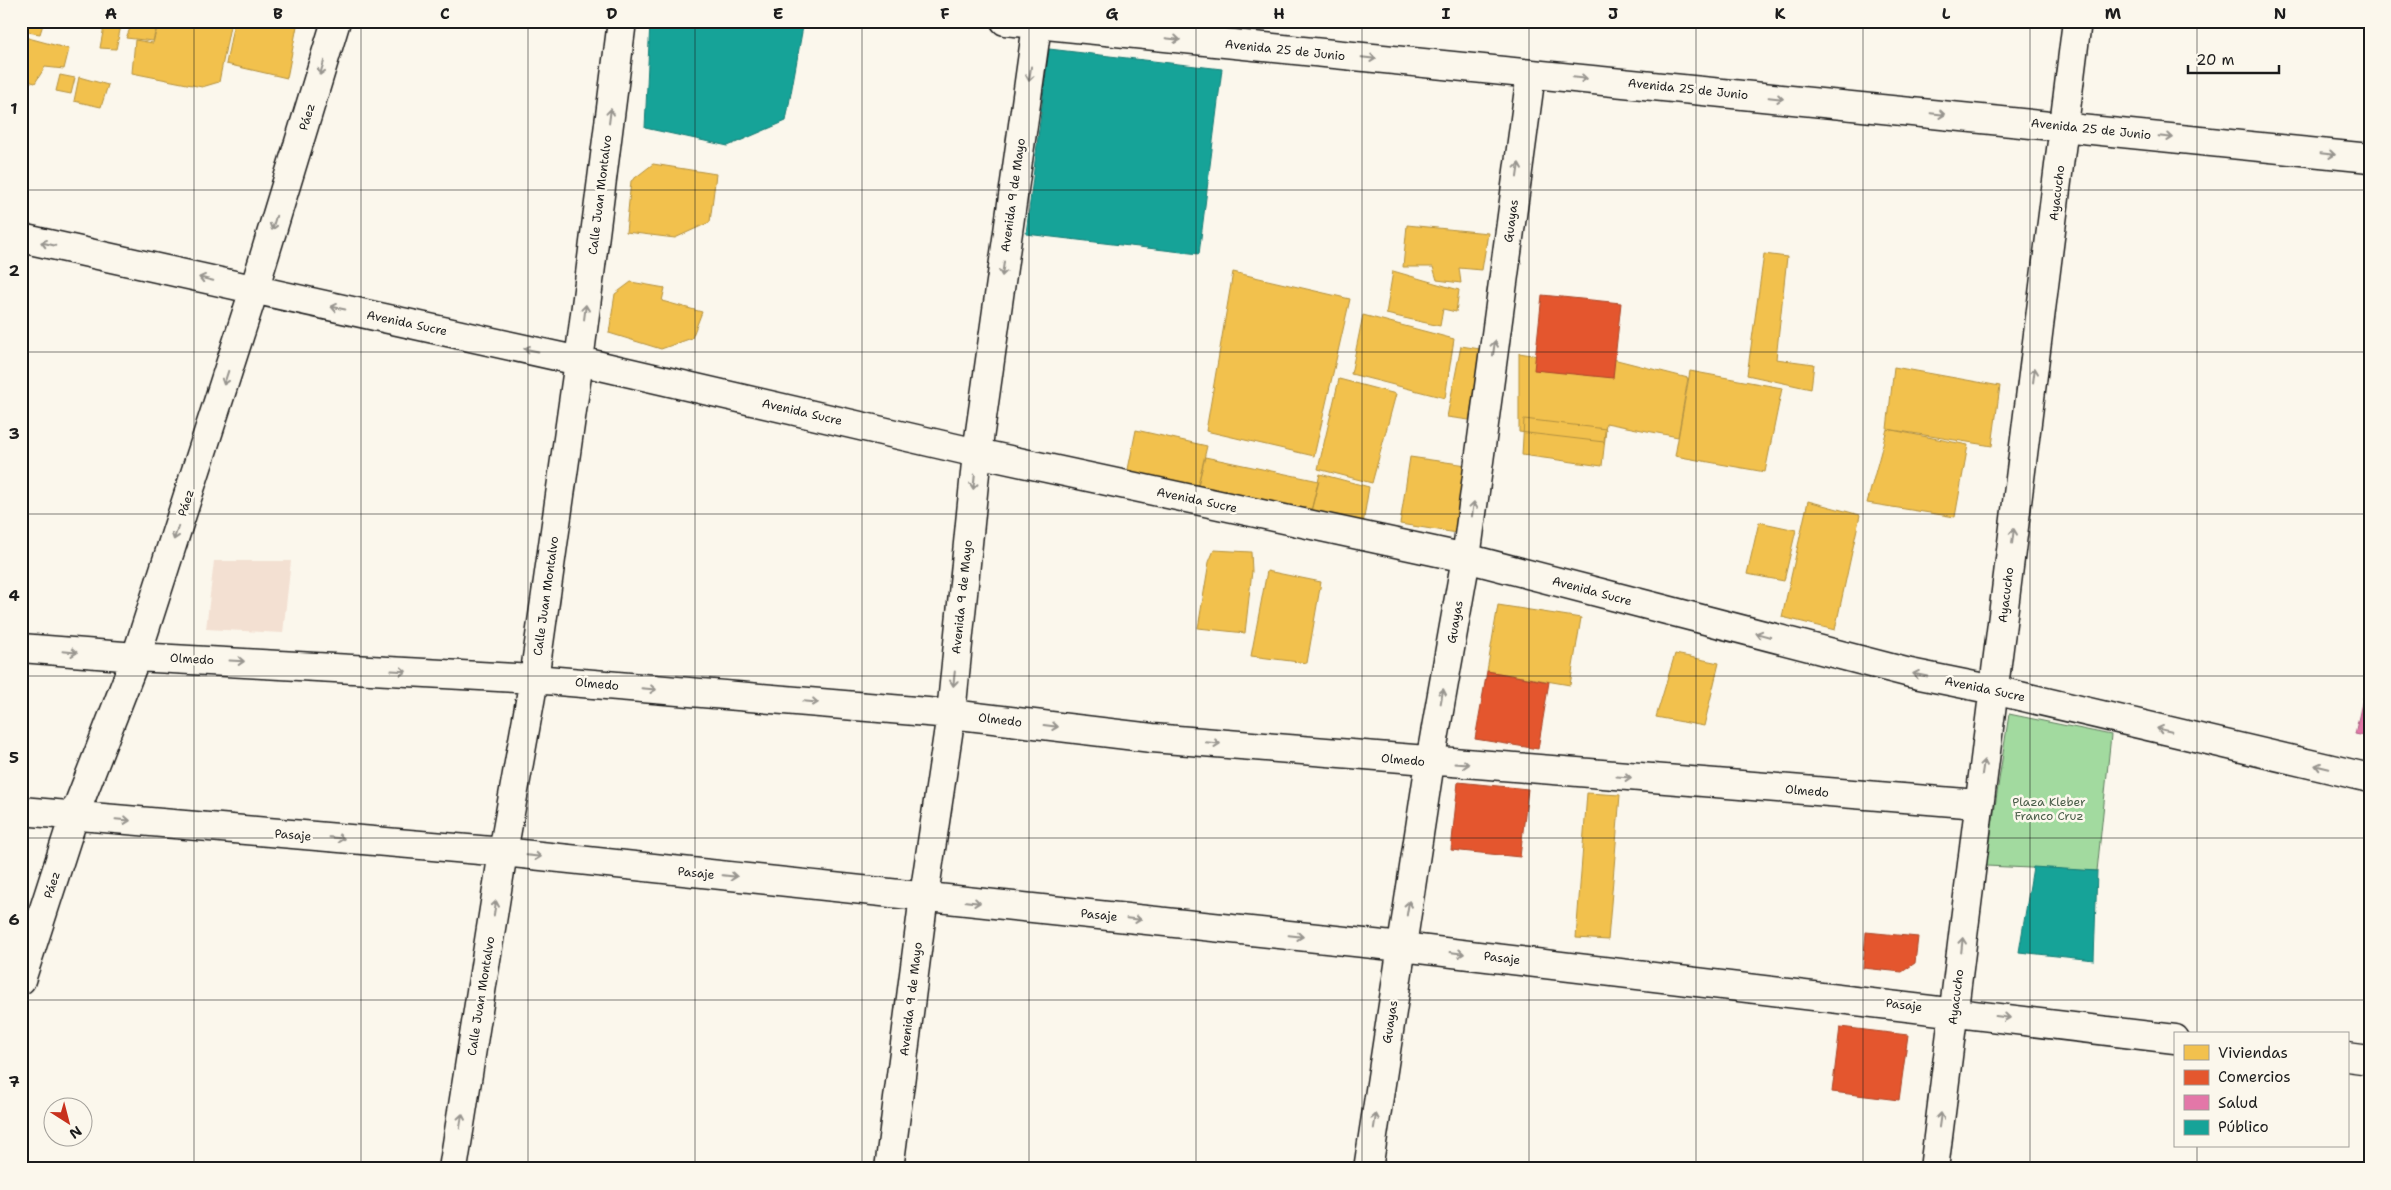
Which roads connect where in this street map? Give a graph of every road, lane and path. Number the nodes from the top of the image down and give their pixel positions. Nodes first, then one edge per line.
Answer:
1 (336, 21) edge
2 (622, 21) edge
3 (1005, 21) edge
4 (2077, 21) edge
5 (1037, 25) junction
6 (1531, 74) junction
7 (2065, 126) junction
8 (2370, 158) edge
9 (21, 238) edge
10 (254, 290) junction
11 (579, 360) junction
12 (977, 453) junction
13 (1466, 558) junction
14 (21, 648) edge
15 (136, 657) junction
16 (534, 679) junction
17 (1994, 690) junction
18 (951, 714) junction
19 (1430, 762) junction
20 (2370, 778) edge
21 (1978, 804) junction
22 (21, 811) edge
23 (74, 816) junction
24 (503, 852) junction
25 (924, 896) junction
26 (1402, 947) junction
27 (21, 980) edge
28 (1955, 1011) junction
29 (2174, 1039) edge
30 (2348, 1057) edge
31 (2370, 1060) edge
32 (454, 1169) edge
33 (889, 1169) edge
34 (1368, 1169) edge
35 (1934, 1169) edge

1 -> 10 street, Páez
11 -> 2 street, Calle Juan Montalvo
3 - 5 street, Avenida 25 de Junio
4 - 7 street, Ayacucho
5 -> 6 street, Avenida 25 de Junio
5 -> 12 street, Avenida 9 de Mayo
6 -> 7 street, Avenida 25 de Junio
13 -> 6 street, Guayas
7 -> 8 street, Avenida 25 de Junio
17 -> 7 street, Ayacucho
10 -> 9 street, Avenida Sucre
11 -> 10 street, Avenida Sucre
10 -> 15 street, Páez
11 - 12 street, Avenida Sucre
11 - 16 street, Calle Juan Montalvo
12 - 13 street, Avenida Sucre
12 -> 18 street, Avenida 9 de Mayo
17 -> 13 street, Avenida Sucre
19 -> 13 street, Guayas
14 -> 15 street, Olmedo
15 -> 16 street, Olmedo
15 - 23 street, Páez
16 -> 18 street, Olmedo
16 - 24 street, Calle Juan Montalvo
20 -> 17 street, Avenida Sucre
21 -> 17 street, Ayacucho
18 -> 19 street, Olmedo
18 - 25 street, Avenida 9 de Mayo
19 -> 21 street, Olmedo
26 -> 19 street, Guayas
28 -> 21 street, Ayacucho
22 - 23 street, Pasaje
23 -> 24 street, Pasaje
23 - 27 street, Páez
24 -> 25 street, Pasaje
32 -> 24 street, Calle Juan Montalvo
25 -> 26 street, Pasaje
25 - 33 street, Avenida 9 de Mayo
26 -> 28 street, Pasaje
34 -> 26 street, Guayas
28 -> 29 street, Pasaje
35 -> 28 street, Ayacucho
30 - 31 street

